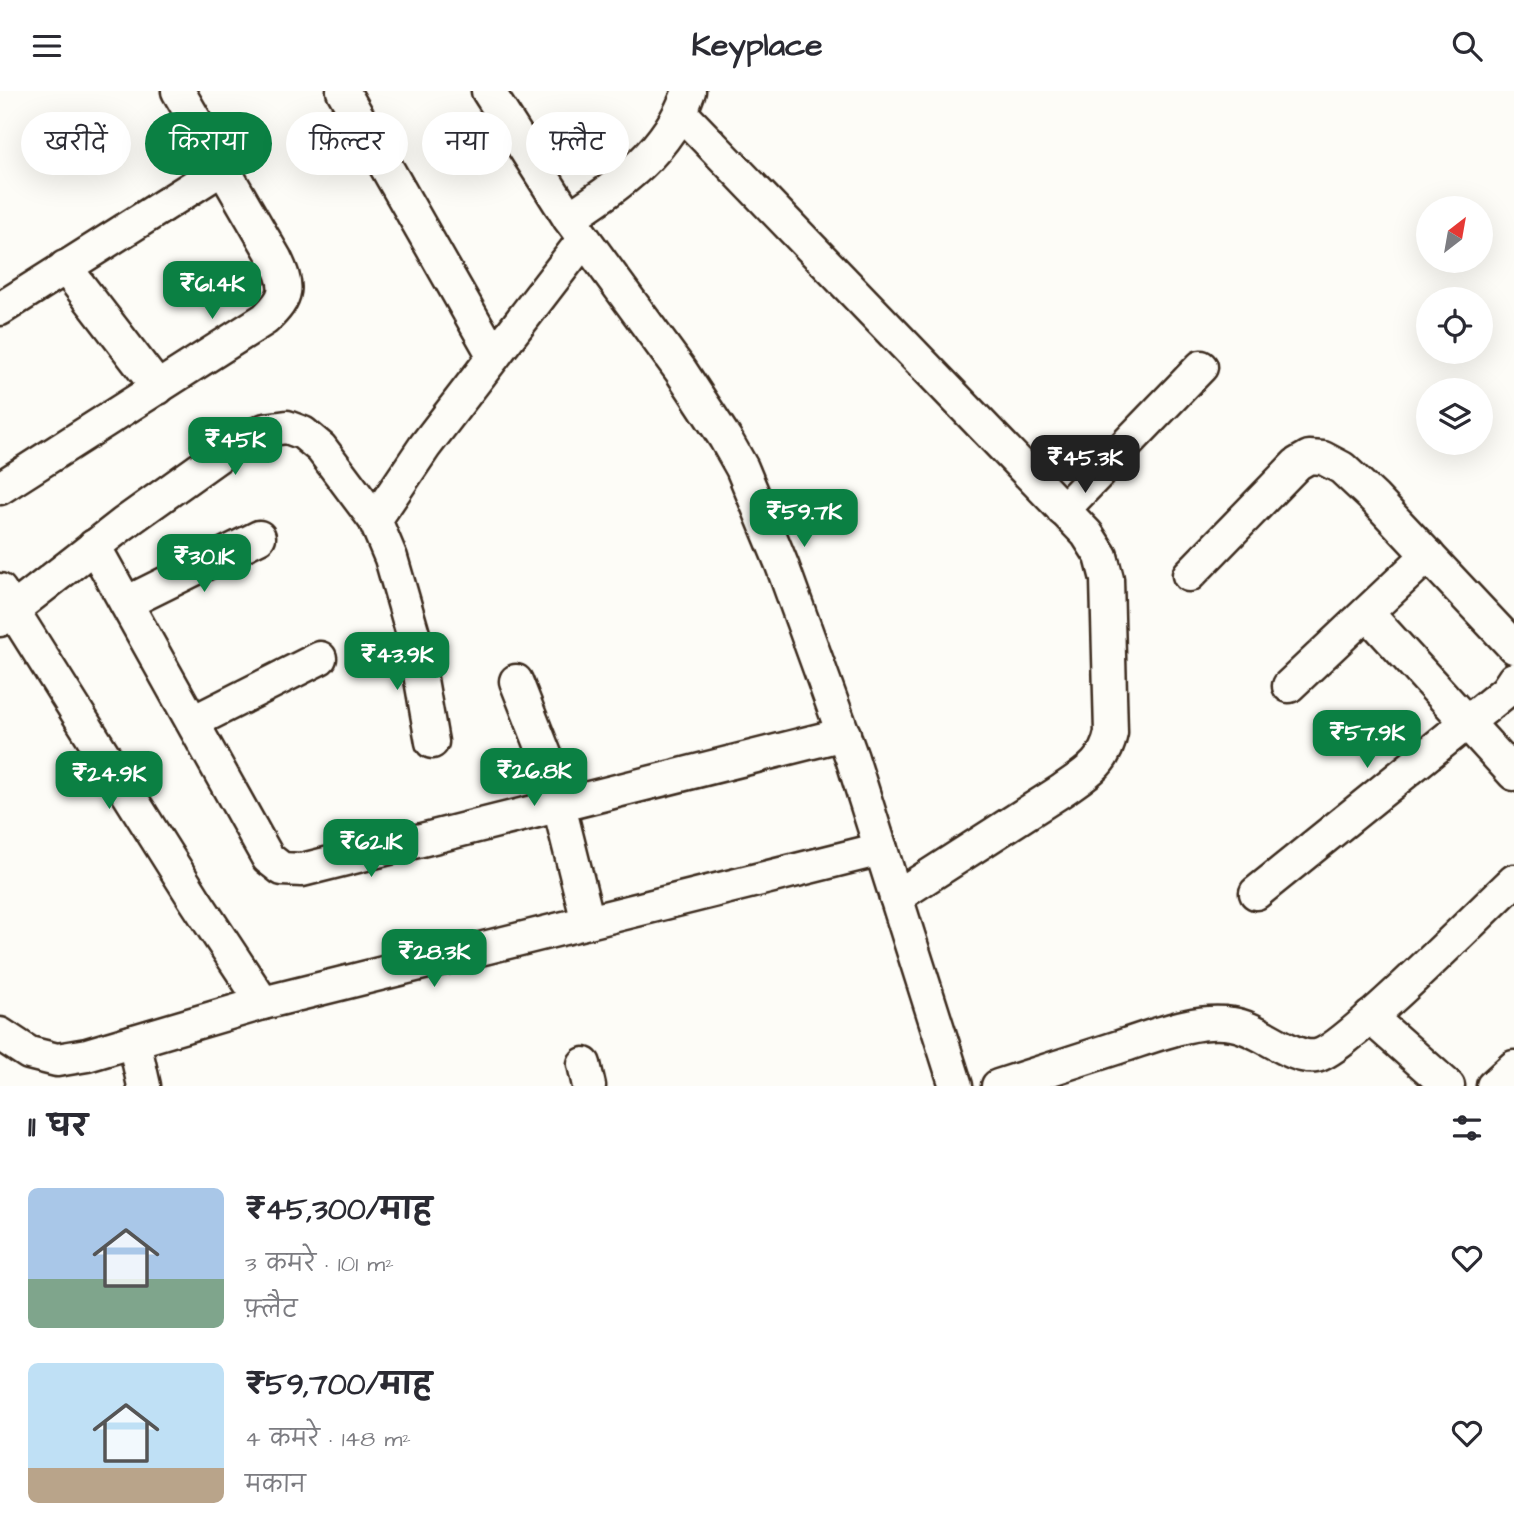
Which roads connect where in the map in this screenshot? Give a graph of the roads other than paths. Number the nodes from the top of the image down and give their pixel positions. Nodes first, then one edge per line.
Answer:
1 (178, 91) edge
2 (343, 91) edge
3 (488, 91) edge
4 (685, 102) edge
5 (190, 112) edge
6 (212, 175) edge
7 (227, 175) edge
8 (576, 228) junction
9 (65, 267) junction
10 (0, 309) edge
11 (494, 356) junction
12 (1201, 366) dead end
13 (158, 388) junction
14 (0, 488) edge
15 (1063, 510) junction
16 (375, 520) junction
17 (259, 537) dead end
18 (94, 546) junction
19 (1429, 555) junction
20 (1189, 575) dead end
21 (126, 603) junction
22 (4, 607) edge
23 (1367, 613) junction
24 (1514, 647) edge
25 (320, 658) dead end
26 (1514, 680) edge
27 (516, 681) dead end
28 (1289, 686) dead end
29 (192, 722) junction
30 (1467, 723) junction
31 (844, 734) junction
32 (432, 741) dead end
33 (1514, 773) edge
34 (560, 804) junction
35 (881, 849) junction
36 (1514, 881) edge
37 (1256, 893) dead end
38 (896, 897) junction
39 (588, 922) junction
40 (264, 1003) junction
41 (1370, 1017) junction
42 (0, 1034) edge
43 (134, 1041) junction
44 (1514, 1067) edge
45 (144, 1086) edge
46 (956, 1086) edge
47 (998, 1086) edge
48 (1448, 1086) edge
49 (1493, 1086) edge

1 - 5 street
2 - 11 street
3 - 8 street
4 - 8 street
4 - 15 street
6 - 9 street
7 - 13 street
8 - 11 street
8 - 31 street
9 - 10 street
9 - 13 street
11 - 16 street
12 - 15 street
13 - 14 street
15 - 38 street
16 - 18 street
16 - 32 street
17 - 21 street
18 - 21 street
18 - 22 street
19 - 20 street
19 - 23 street
19 - 24 street
21 - 29 street
22 - 40 street
23 - 28 street
23 - 30 street
25 - 29 street
26 - 30 street
27 - 34 street
29 - 34 street
30 - 33 street
30 - 37 street
31 - 34 street
31 - 35 street
34 - 39 street
35 - 38 street
35 - 39 street
36 - 41 street
38 - 46 street
39 - 40 street
40 - 43 street
41 - 47 street
41 - 48 street
42 - 43 street
43 - 45 street
44 - 49 street

